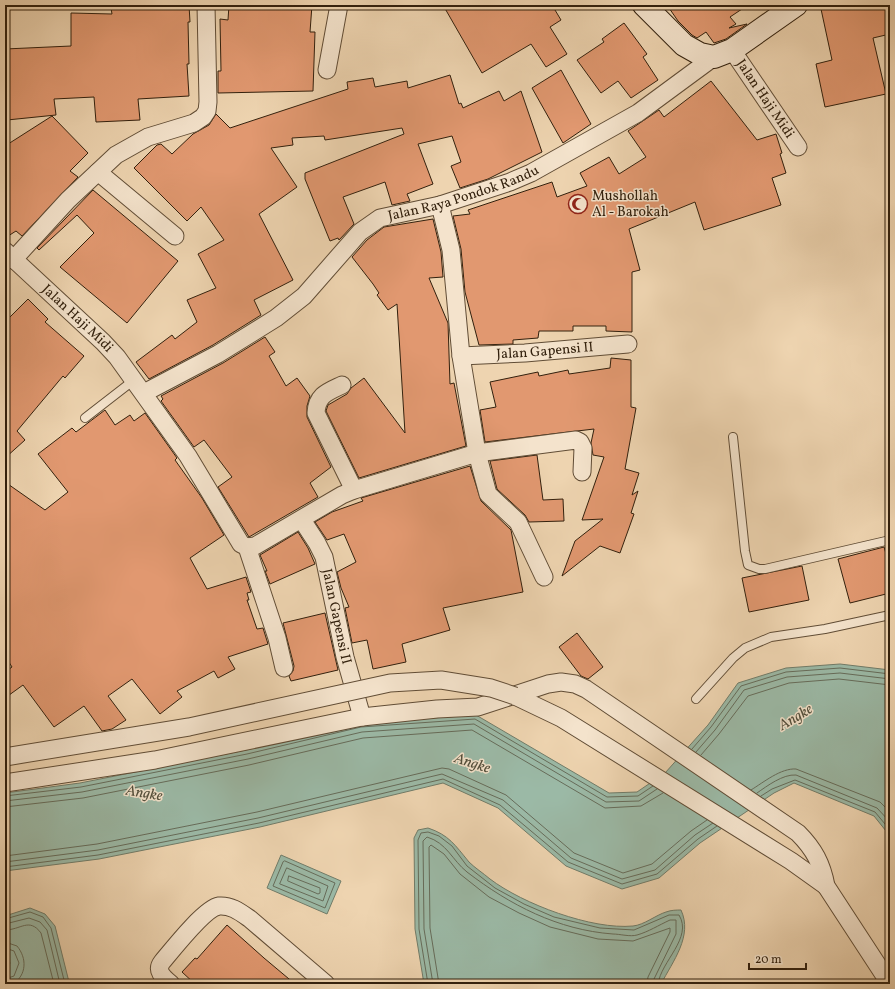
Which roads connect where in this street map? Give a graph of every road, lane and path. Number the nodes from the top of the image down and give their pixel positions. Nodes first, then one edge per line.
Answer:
1 (206, 5) edge
2 (339, 5) edge
3 (644, 5) edge
4 (796, 5) edge
5 (723, 53) junction
6 (327, 70) dead end
7 (798, 147) dead end
8 (98, 172) junction
9 (440, 205) junction
10 (175, 236) dead end
11 (9, 255) edge
12 (628, 344) dead end
13 (461, 356) junction
14 (342, 385) dead end
15 (139, 387) junction
16 (85, 418) dead end
17 (733, 437) dead end
18 (477, 453) junction
19 (582, 472) dead end
20 (354, 490) junction
21 (302, 520) junction
22 (890, 540) edge
23 (247, 547) junction
24 (544, 577) dead end
25 (890, 615) edge
26 (284, 668) dead end
27 (696, 699) dead end
28 (362, 717) junction
29 (5, 757) edge
30 (5, 783) edge
31 (826, 886) junction
32 (171, 984) edge
33 (326, 984) edge
34 (890, 984) edge

1 - 8 street
2 - 6 street
3 - 5 main road
4 - 5 main road
5 - 7 street, Jalan Haji Midi
5 - 9 street, Jalan Raya Pondok Randu
8 - 10 street
8 - 11 street
9 - 13 street
9 - 15 street, Jalan Raya Pondok Randu
11 - 15 street, Jalan Haji Midi
12 - 13 street, Jalan Gapensi II
13 - 18 street
14 - 20 street
15 - 16 lane
15 - 23 street
17 - 22 lane
18 - 19 street
18 - 20 street
18 - 24 street
20 - 21 street
21 - 23 street
21 - 28 street, Jalan Gapensi II
23 - 26 street
25 - 27 lane
28 - 30 street
28 - 31 street
29 - 31 street, bridge
31 - 34 street
32 - 33 street

